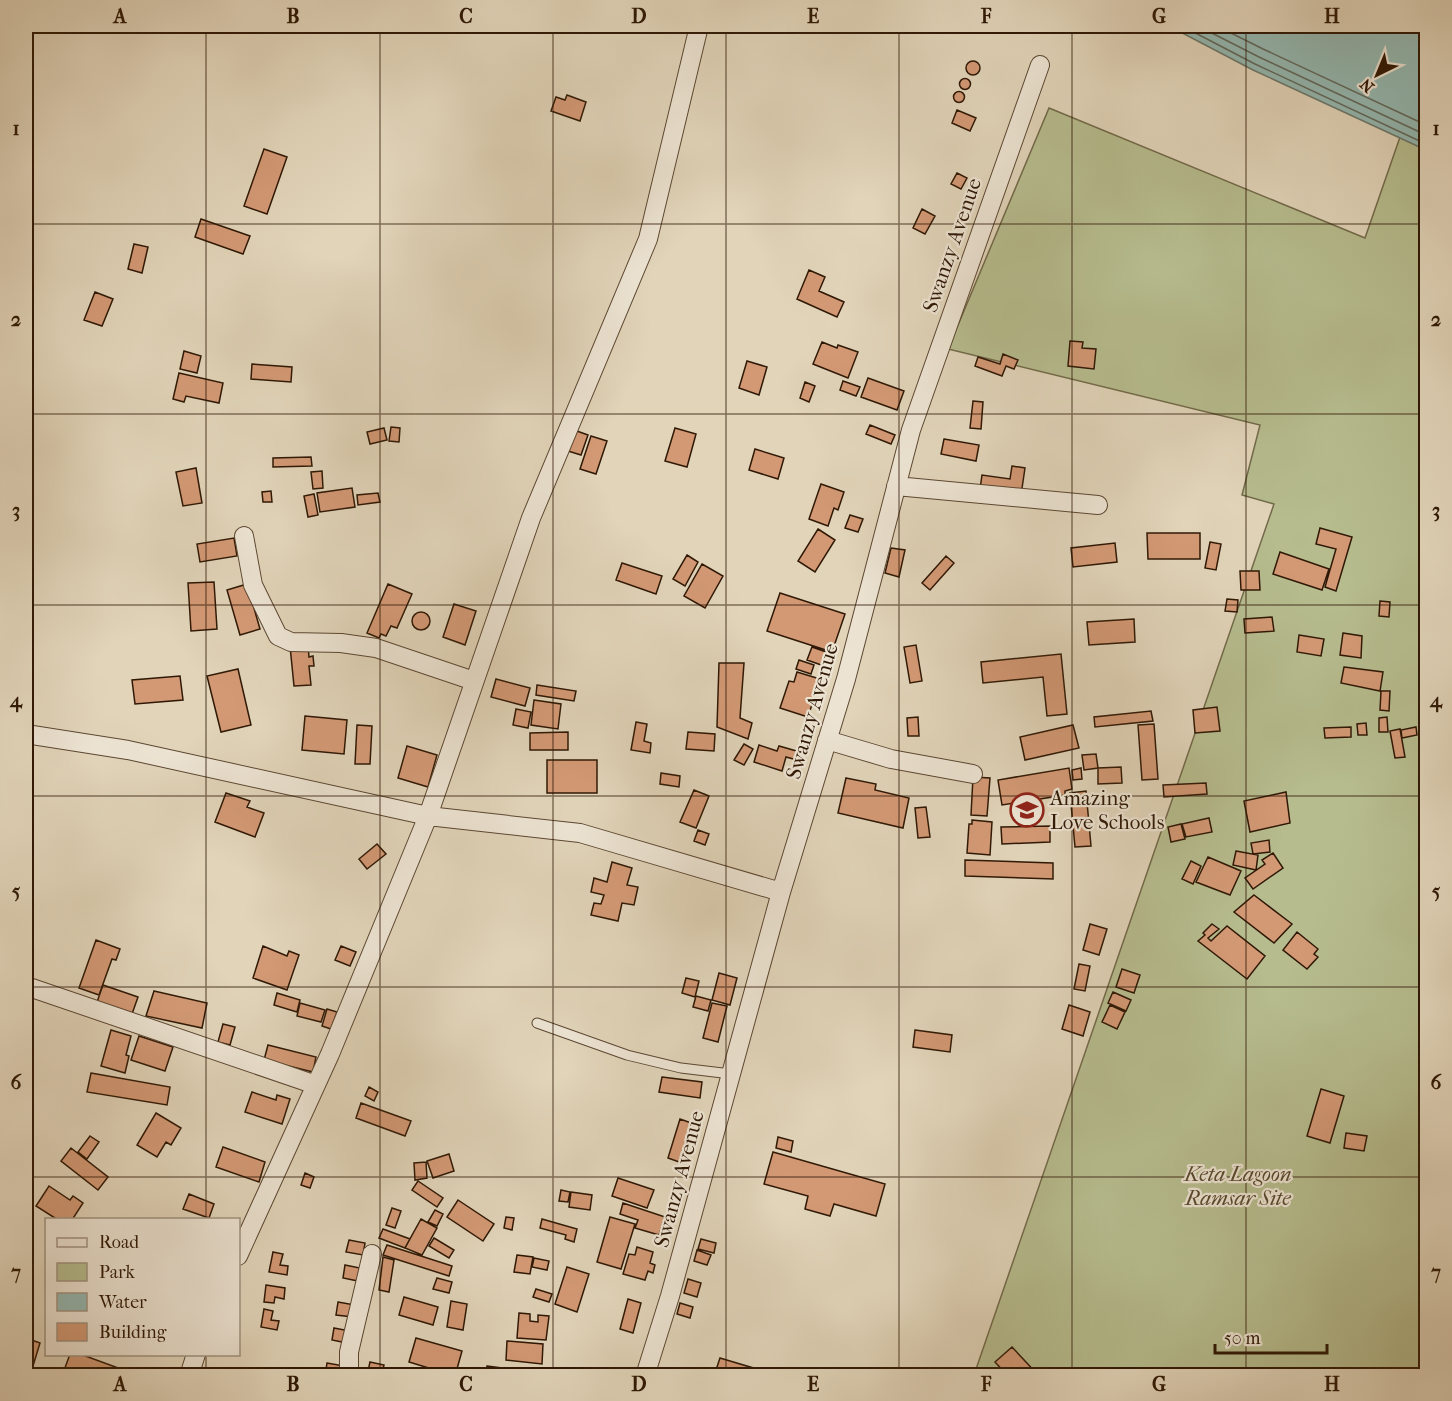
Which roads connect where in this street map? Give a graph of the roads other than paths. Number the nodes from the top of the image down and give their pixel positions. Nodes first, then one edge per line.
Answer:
1 (699, 26) edge
2 (1040, 65) dead end
3 (896, 486) junction
4 (1098, 505) dead end
5 (244, 536) dead end
6 (474, 681) junction
7 (26, 734) edge
8 (827, 740) junction
9 (973, 774) dead end
10 (428, 816) junction
11 (781, 892) junction
12 (26, 986) edge
13 (537, 1023) dead end
14 (731, 1074) junction
15 (316, 1084) junction
16 (240, 1252) edge
17 (372, 1254) dead end
18 (195, 1356) edge
19 (189, 1376) edge
20 (349, 1376) edge
21 (645, 1376) edge

1 - 6 street
2 - 3 street, Swanzy Avenue
3 - 4 street
3 - 8 street, Swanzy Avenue
5 - 6 street
6 - 10 street
7 - 10 street
8 - 9 street
8 - 11 street, Swanzy Avenue
10 - 11 street
10 - 15 street
11 - 14 street, Swanzy Avenue
12 - 15 street
13 - 14 lane
14 - 21 street, Swanzy Avenue
15 - 16 street
17 - 20 street
18 - 19 street

